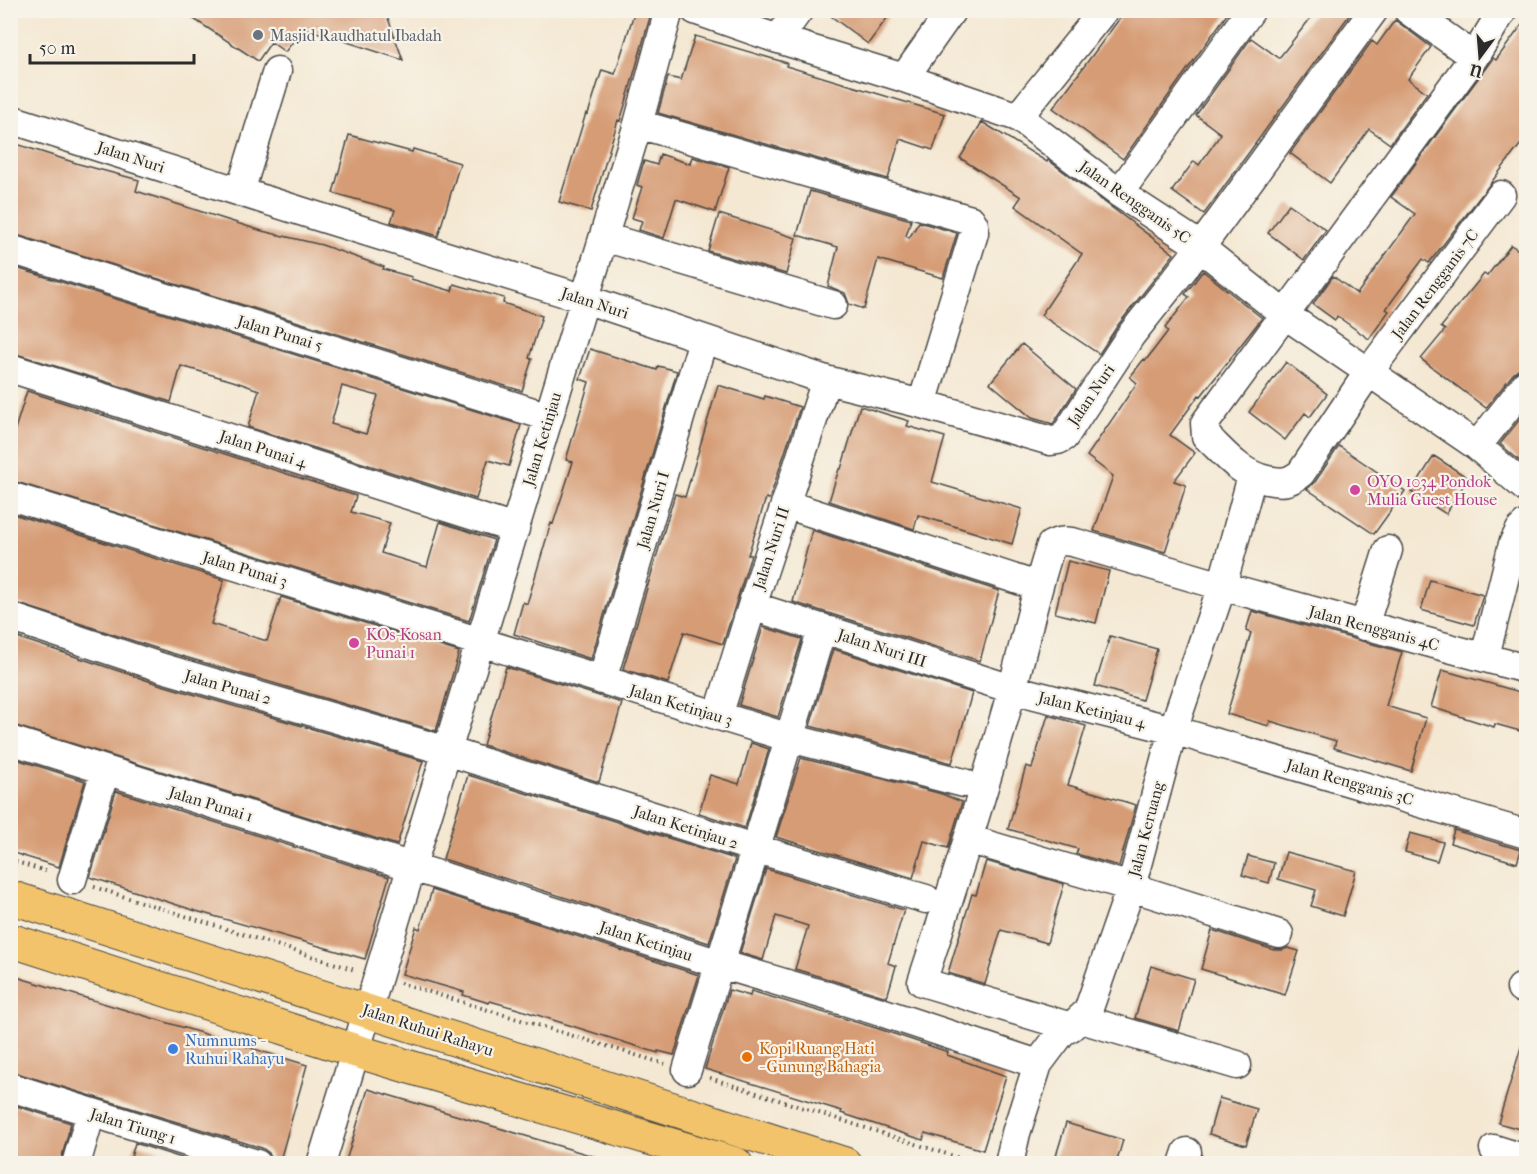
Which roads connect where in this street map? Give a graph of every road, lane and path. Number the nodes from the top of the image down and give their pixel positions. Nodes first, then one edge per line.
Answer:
1 (669, 10) edge
2 (694, 10) edge
3 (800, 10) edge
4 (952, 10) edge
5 (1104, 10) edge
6 (1251, 10) edge
7 (1374, 10) edge
8 (1408, 10) edge
9 (1503, 10) edge
10 (778, 39) junction
11 (1474, 57) junction
12 (277, 71) dead end
13 (904, 78) junction
14 (1018, 117) junction
15 (10, 119) edge
16 (638, 124) junction
17 (240, 192) junction
18 (1119, 192) junction
19 (1501, 195) dead end
20 (604, 237) junction
21 (1200, 248) junction
22 (10, 249) edge
23 (585, 299) junction
24 (833, 305) dead end
25 (1284, 314) junction
26 (703, 340) junction
27 (10, 368) edge
28 (1368, 372) junction
29 (826, 380) junction
30 (1527, 384) edge
31 (922, 404) junction
32 (549, 417) junction
33 (1477, 446) junction
34 (1252, 476) junction
35 (1527, 488) edge
36 (10, 496) edge
37 (785, 504) junction
38 (1527, 524) edge
39 (515, 530) junction
40 (1388, 550) dead end
41 (1037, 586) junction
42 (1222, 586) junction
43 (752, 606) junction
44 (10, 617) edge
45 (1364, 626) junction
46 (822, 628) junction
47 (480, 642) junction
48 (1485, 656) junction
49 (1527, 669) edge
50 (602, 680) junction
51 (1012, 689) junction
52 (718, 716) junction
53 (1173, 730) junction
54 (790, 738) junction
55 (10, 740) edge
56 (447, 751) junction
57 (105, 771) junction
58 (964, 783) dead end
59 (1527, 834) edge
60 (968, 839) junction
61 (754, 848) junction
62 (10, 860) edge
63 (412, 866) junction
64 (72, 880) junction
65 (1131, 887) junction
66 (10, 897) edge
67 (926, 899) dead end
68 (1279, 934) dead end
69 (10, 940) edge
70 (720, 964) junction
71 (378, 977) junction
72 (368, 1011) junction
73 (1076, 1023) junction
74 (356, 1051) junction
75 (1038, 1064) junction
76 (1237, 1065) dead end
77 (687, 1070) dead end
78 (10, 1087) edge
79 (92, 1113) junction
80 (1494, 1149) dead end
81 (1527, 1159) edge
82 (76, 1164) edge
83 (257, 1164) edge
84 (321, 1164) edge
85 (736, 1164) edge
86 (845, 1164) edge
87 (1009, 1164) edge

1 - 16 street, Jalan Ketinjau
2 - 10 street, Jalan Rengganis 5C
3 - 10 street
4 - 13 street
5 - 14 street
6 - 18 street
7 - 21 street
8 - 11 street
9 - 11 street
10 - 13 street, Jalan Rengganis 5C
11 - 25 street
12 - 17 street
13 - 14 street, Jalan Rengganis 5C
14 - 18 street, Jalan Rengganis 5C
15 - 17 street, Jalan Nuri
16 - 20 street, Jalan Ketinjau
16 - 31 street
17 - 23 street, Jalan Nuri
18 - 21 street, Jalan Rengganis 5C
19 - 28 street, Jalan Rengganis 7C
20 - 23 street, Jalan Ketinjau
20 - 24 street
21 - 25 street, Jalan Rengganis 5C
21 - 31 street, Jalan Nuri
22 - 32 street, Jalan Punai 5
23 - 26 street, Jalan Nuri
23 - 32 street, Jalan Ketinjau
25 - 28 street, Jalan Rengganis 5C
25 - 34 street
26 - 29 street, Jalan Nuri
26 - 50 street, Jalan Nuri I
27 - 39 street, Jalan Punai 4
28 - 33 street, Jalan Rengganis 5C
28 - 34 street
29 - 31 street, Jalan Nuri
29 - 37 street, Jalan Nuri II
30 - 33 street
32 - 39 street, Jalan Ketinjau
33 - 35 street, Jalan Rengganis 5C
34 - 42 street, Jalan Keruang
36 - 47 street, Jalan Punai 3
37 - 41 street
37 - 43 street, Jalan Nuri II
38 - 48 street
39 - 47 street, Jalan Ketinjau
40 - 45 street
41 - 42 street, Jalan Rengganis 4C
41 - 51 street, Jalan Rengganis 4C
42 - 45 street, Jalan Rengganis 4C
42 - 53 street, Jalan Keruang
43 - 46 street, Jalan Nuri III
43 - 52 street, Jalan Nuri II
44 - 56 street, Jalan Punai 2
45 - 48 street, Jalan Rengganis 4C
46 - 51 street, Jalan Nuri III
46 - 54 street
47 - 50 street, Jalan Ketinjau 3
47 - 56 street, Jalan Ketinjau
48 - 49 street, Jalan Rengganis 4C
50 - 52 street, Jalan Ketinjau 3
51 - 53 street, Jalan Ketinjau 4
51 - 60 street, Jalan Rengganis 4C
52 - 54 street, Jalan Ketinjau 3
53 - 59 street, Jalan Rengganis 3C
53 - 65 street, Jalan Keruang
54 - 58 street, Jalan Ketinjau 3
54 - 61 street
55 - 57 street, Jalan Punai 1
56 - 61 street, Jalan Ketinjau 2
56 - 63 street, Jalan Ketinjau
57 - 63 street, Jalan Punai 1
57 - 64 street
60 - 65 street
60 - 73 street, Jalan Rengganis 4C
61 - 67 street, Jalan Ketinjau 2
61 - 70 street
62 - 64 path
63 - 70 street, Jalan Ketinjau
63 - 71 street, Jalan Ketinjau
64 - 71 path
65 - 68 street
65 - 73 street, Jalan Keruang
66 - 72 main road, Jalan Ruhui Rahayu
69 - 74 main road
70 - 75 street, Jalan Ketinjau
70 - 77 street
71 - 72 street, Jalan Ketinjau
72 - 74 street, Jalan Ketinjau
72 - 86 main road, Jalan Ruhui Rahayu
73 - 75 street, Jalan Keruang
73 - 76 street
74 - 84 street, Jalan Ketinjau
74 - 85 main road
75 - 87 street, Jalan Keruang
78 - 79 street, Jalan Tiung 1
79 - 82 street
79 - 83 street, Jalan Tiung 1
80 - 81 street

